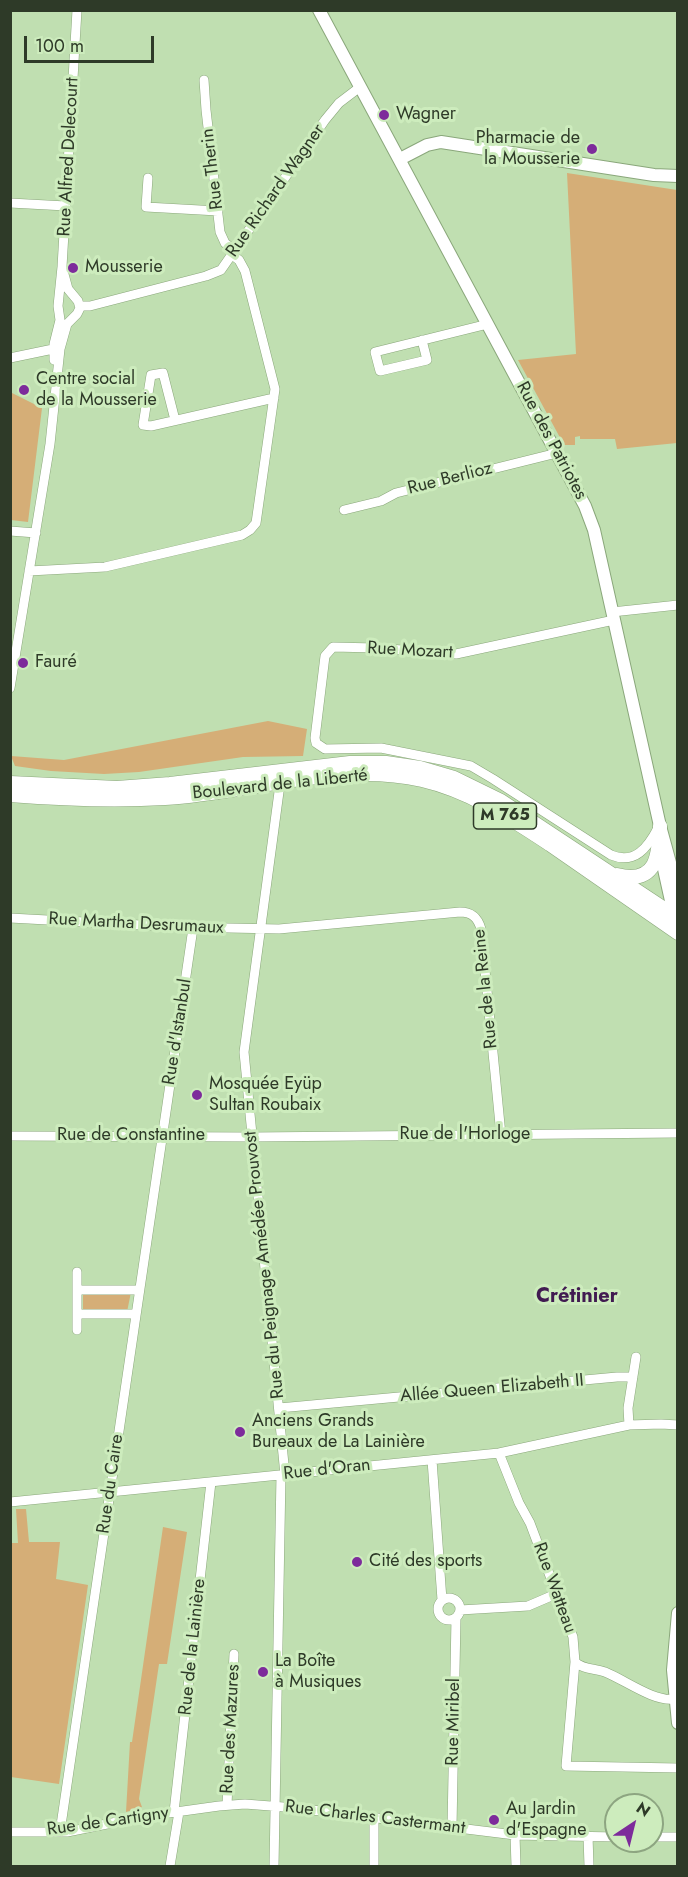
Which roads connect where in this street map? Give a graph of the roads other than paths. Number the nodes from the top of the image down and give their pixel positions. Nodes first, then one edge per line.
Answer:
1 (77, 10) edge
2 (319, 10) edge
3 (204, 80) dead end
4 (360, 87) junction
5 (400, 159) junction
6 (678, 176) edge
7 (148, 178) dead end
8 (10, 203) edge
9 (66, 206) junction
10 (218, 211) junction
11 (233, 253) junction
12 (62, 267) junction
13 (74, 297) junction
14 (80, 306) junction
15 (59, 307) junction
16 (73, 317) junction
17 (488, 324) junction
18 (422, 340) junction
19 (57, 348) junction
20 (10, 358) edge
21 (274, 398) junction
22 (175, 420) junction
23 (557, 453) junction
24 (344, 510) dead end
25 (10, 531) edge
26 (36, 533) junction
27 (29, 571) junction
28 (678, 605) edge
29 (613, 616) junction
30 (10, 688) edge
31 (315, 738) joint
32 (281, 777) junction
33 (10, 783) edge
34 (10, 795) edge
35 (660, 826) junction
36 (603, 849) junction
37 (612, 873) junction
38 (678, 892) edge
39 (10, 918) edge
40 (676, 920) edge
41 (194, 928) junction
42 (261, 929) junction
43 (678, 933) edge
44 (678, 1133) edge
45 (501, 1135) junction
46 (10, 1136) edge
47 (162, 1136) junction
48 (252, 1137) junction
49 (77, 1272) dead end
50 (77, 1290) junction
51 (139, 1290) junction
52 (77, 1314) junction
53 (136, 1314) junction
54 (77, 1330) dead end
55 (636, 1357) dead end
56 (633, 1377) junction
57 (279, 1408) junction
58 (629, 1425) junction
59 (678, 1425) edge
60 (499, 1453) junction
61 (432, 1460) junction
62 (283, 1475) junction
63 (212, 1482) junction
64 (110, 1493) junction
65 (10, 1502) edge
66 (556, 1594) junction
67 (442, 1600) junction
68 (678, 1613) edge
69 (458, 1614) junction
70 (234, 1654) dead end
71 (575, 1662) junction
72 (674, 1699) junction
73 (678, 1723) edge
74 (678, 1768) edge
75 (227, 1805) junction
76 (277, 1806) junction
77 (206, 1807) joint
78 (176, 1812) junction
79 (374, 1818) junction
80 (452, 1827) junction
81 (10, 1832) edge
82 (60, 1832) junction
83 (515, 1835) junction
84 (588, 1836) junction
85 (604, 1837) edge
86 (170, 1866) edge
87 (274, 1866) edge
88 (374, 1866) edge
89 (516, 1866) edge
90 (589, 1866) edge

1 - 9 street, Rue Alfred Delecourt
2 - 4 street, Rue des Patriotes
3 - 10 street, Rue Therin
4 - 5 street, Rue des Patriotes
4 - 11 street, Rue Richard Wagner
5 - 6 street
5 - 17 street, Rue des Patriotes
7 - 10 street
8 - 9 street
9 - 12 street, Rue Alfred Delecourt
10 - 11 street, Rue Therin
11 - 14 street, Rue Richard Wagner
11 - 21 street, Rue Therin
12 - 13 street, Rue Alfred Delecourt
12 - 15 street, Rue Alfred Delecourt
13 - 14 street
13 - 15 street
14 - 16 street
15 - 16 street
15 - 19 street, Rue Alfred Delecourt
16 - 19 street, Rue Alfred Delecourt
17 - 18 street
17 - 23 street, Rue des Patriotes
18 - 18 street
19 - 20 street
19 - 26 street, Rue Alfred Delecourt
21 - 22 street
21 - 27 street, Rue Therin
22 - 22 street
23 - 24 street, Rue Berlioz
23 - 29 street, Rue des Patriotes
25 - 26 street
26 - 27 street, Rue Alfred Delecourt
27 - 30 street, Rue Alfred Delecourt
28 - 29 street
29 - 31 street, Rue Mozart
29 - 35 street, Rue des Patriotes
31 - 36 street, Boulevard de la Liberté
32 - 33 main road, Boulevard de la Liberté / M 765
32 - 34 main road, Boulevard de la Liberté / M 765
32 - 37 main road, Boulevard de la Liberté / M 765
32 - 42 street, Rue du Peignage Amédée Prouvost
32 - 43 main road, Boulevard de la Liberté / M 765
35 - 36 street, Boulevard de la Liberté
35 - 37 main road
35 - 38 street, Rue des Patriotes
35 - 40 street, Rue des Patriotes
36 - 37 street
37 - 40 main road, Boulevard de la Liberté / M 765
39 - 41 street, Rue Martha Desrumaux
41 - 42 street, Rue Martha Desrumaux
41 - 47 street, Rue d'Istanbul
42 - 45 street, Rue de la Reine
42 - 48 street, Rue du Peignage Amédée Prouvost
44 - 45 street, Rue de l'Horloge
45 - 48 street, Rue de l'Horloge
46 - 47 street, Rue de Constantine
47 - 48 street, Rue de Constantine
47 - 51 street, Rue du Caire
48 - 57 street, Rue du Peignage Amédée Prouvost
49 - 50 street
50 - 51 street
50 - 52 street
51 - 53 street, Rue du Caire
52 - 53 street
52 - 54 street
53 - 64 street, Rue du Caire
55 - 56 street
56 - 57 street, Allée Queen Elizabeth II
56 - 58 street
57 - 62 street, Rue du Peignage Amédée Prouvost
58 - 59 street, Rue d'Oran
58 - 60 street, Rue d'Oran
60 - 61 street, Rue d'Oran
60 - 66 street, Rue Watteau
61 - 62 street, Rue d'Oran
61 - 67 street
62 - 63 street, Rue d'Oran
62 - 76 street, Rue du Peignage Amédée Prouvost
63 - 64 street, Rue d'Oran
63 - 78 street, Rue de la Lainière
64 - 65 street, Rue d'Oran
64 - 82 street, Rue du Caire
66 - 69 street
66 - 71 street, Rue Watteau
67 - 69 street
67 - 69 street
68 - 72 street
69 - 80 street, Rue Miribel
70 - 75 street, Rue des Mazures
71 - 72 street
71 - 74 street, Rue Watteau
72 - 73 street
75 - 76 street, Rue Charles Castermant
75 - 77 street, Rue Charles Castermant
76 - 79 street, Rue Charles Castermant
76 - 87 street, Rue du Peignage Amédée Prouvost
77 - 78 street, Rue de Cartigny
78 - 82 street, Rue de Cartigny
78 - 86 street, Rue de la Lainière
79 - 80 street, Rue Charles Castermant
79 - 88 street
80 - 83 street, Rue Charles Castermant
81 - 82 street, Rue de Cartigny
83 - 84 street, Rue Charles Castermant
83 - 89 street
84 - 85 street, Rue Charles Castermant
84 - 90 street

